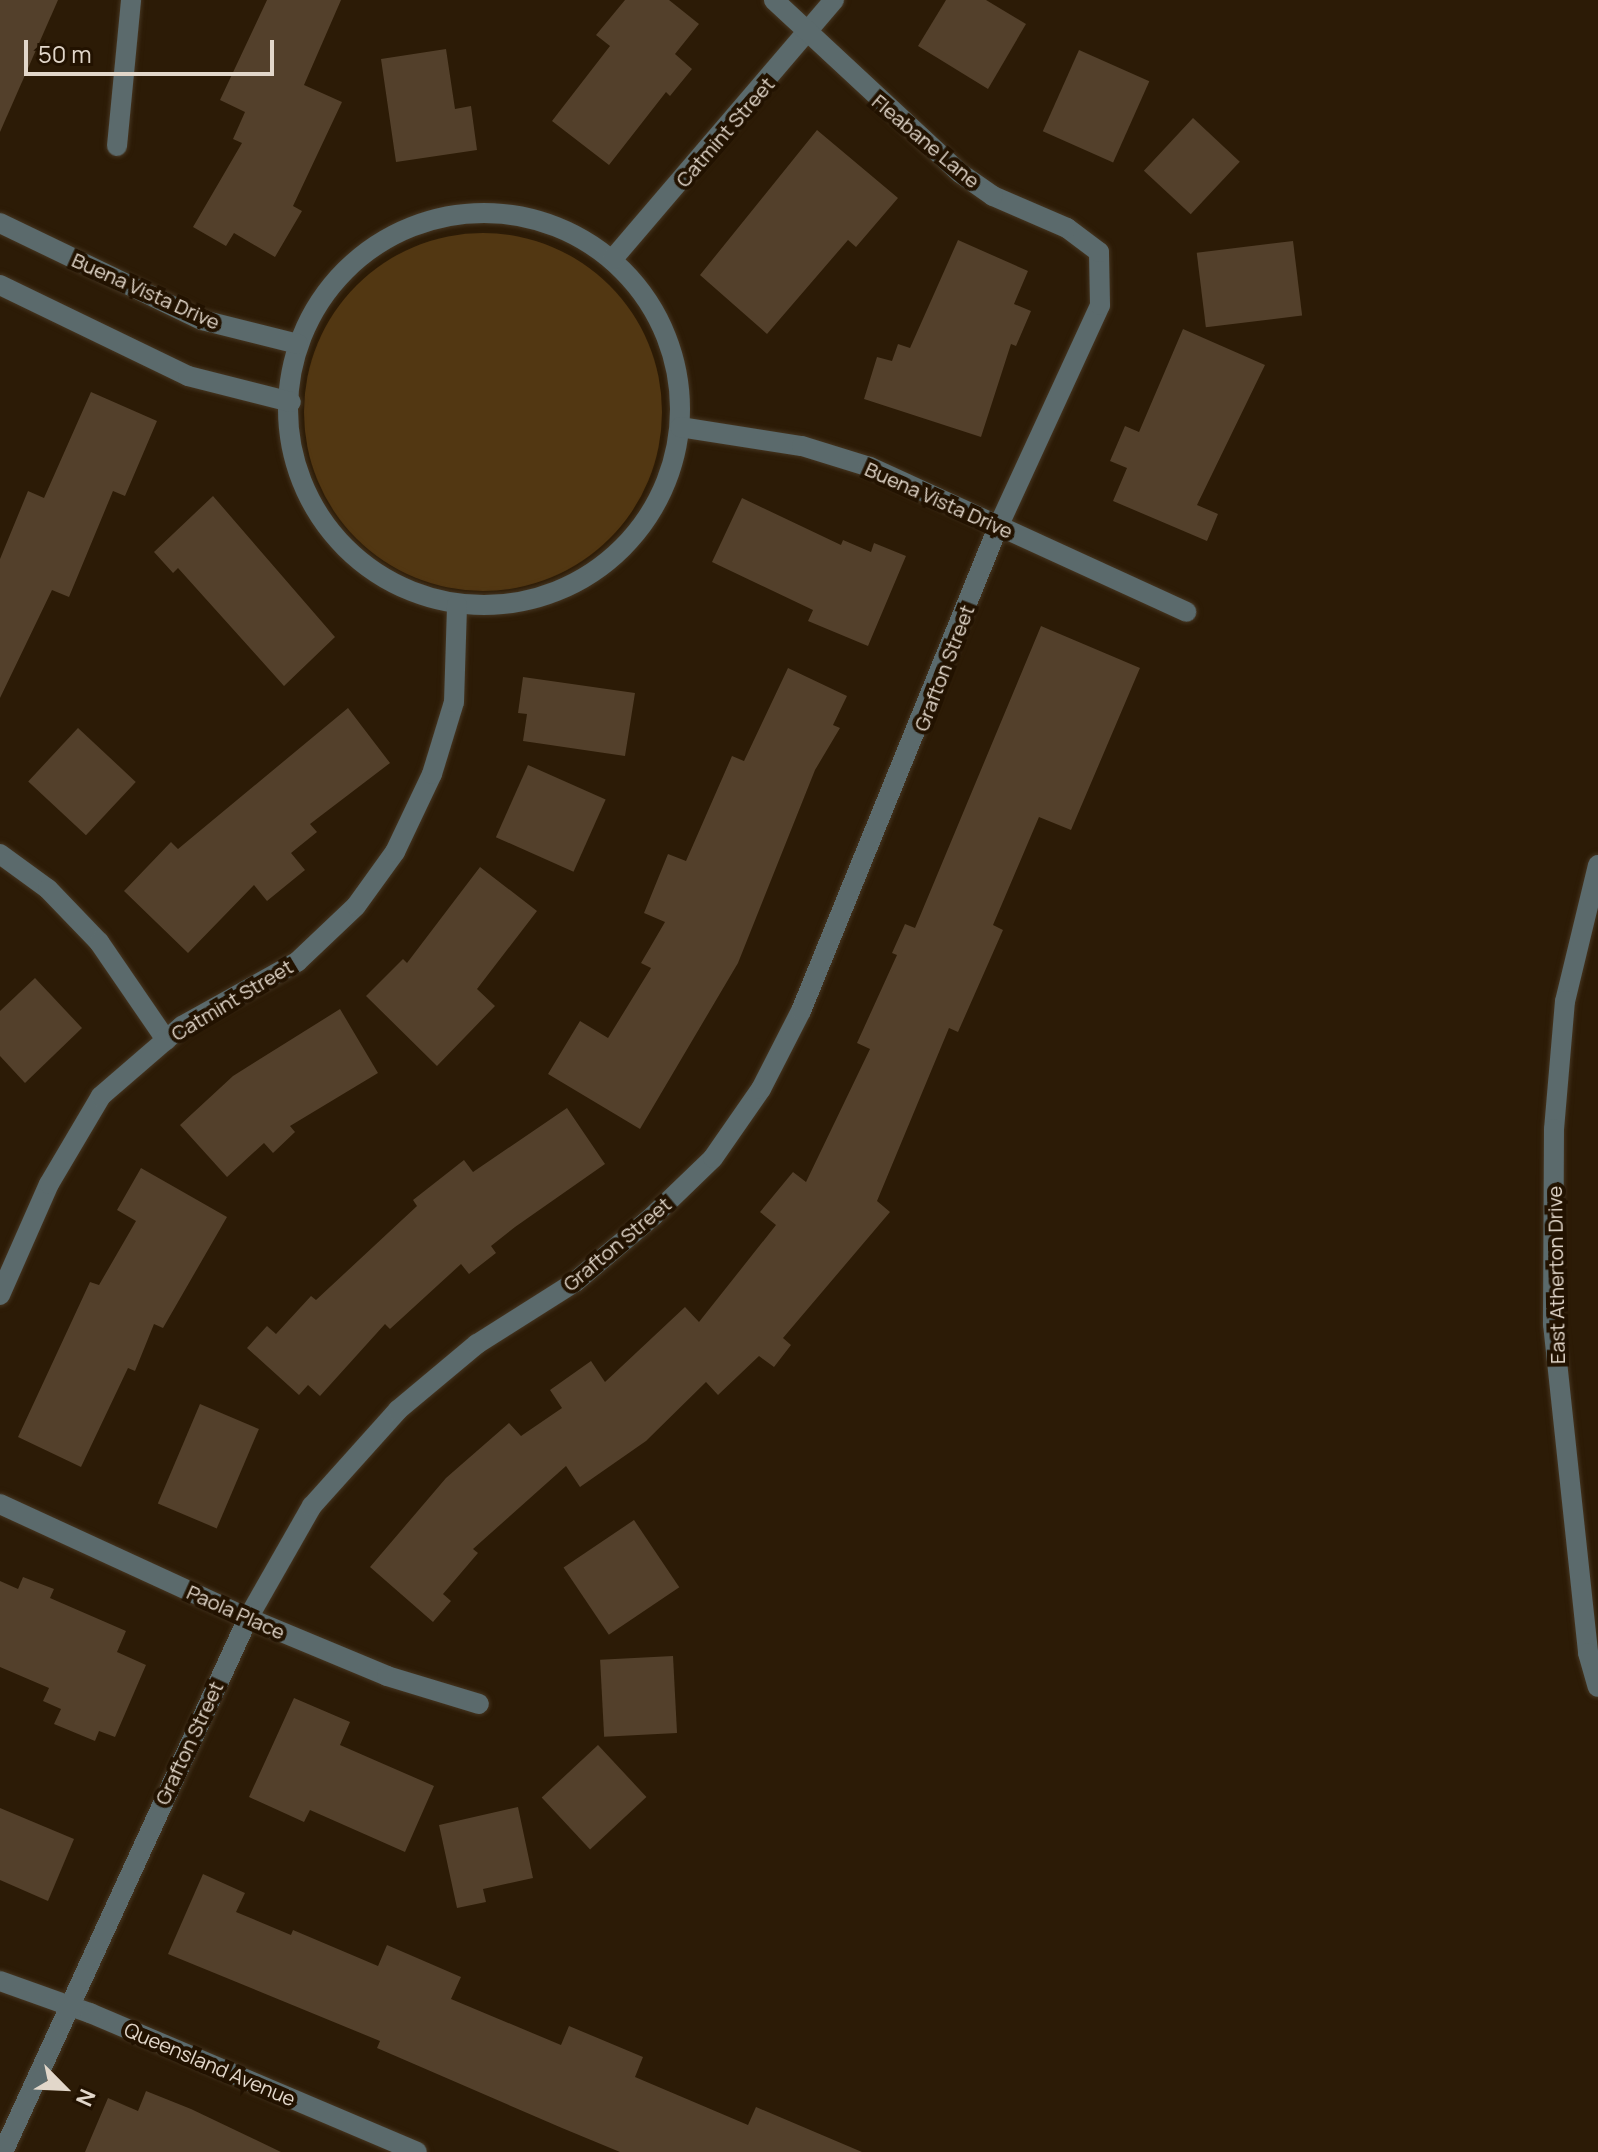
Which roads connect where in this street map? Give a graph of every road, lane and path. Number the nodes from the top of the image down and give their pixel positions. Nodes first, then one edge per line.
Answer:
1 (131, 0) edge
2 (774, 0) edge
3 (834, 0) edge
4 (809, 34) junction
5 (117, 146) dead end
6 (0, 223) edge
7 (1099, 252) joint
8 (612, 260) junction
9 (0, 285) edge
10 (298, 344) junction
11 (291, 402) junction
12 (680, 427) junction
13 (998, 527) junction
14 (457, 605) junction
15 (1186, 612) dead end
16 (0, 854) edge
17 (1598, 865) edge
18 (166, 1040) junction
19 (0, 1295) edge
20 (0, 1504) edge
21 (248, 1618) junction
22 (1598, 1687) edge
23 (479, 1704) dead end
24 (0, 1981) edge
25 (66, 2005) junction
26 (3, 2152) edge
27 (417, 2152) edge

1 - 5 street
2 - 4 street, Fleabane Lane
3 - 4 street, Catmint Street
4 - 7 street, Fleabane Lane
4 - 8 street, Catmint Street
6 - 10 street, Buena Vista Drive
7 - 13 street, Grafton Street
8 - 10 street
8 - 12 street
9 - 11 street
10 - 11 street
11 - 14 street
12 - 13 street, Buena Vista Drive
12 - 14 street
13 - 15 street, Buena Vista Drive
13 - 21 street, Grafton Street
14 - 18 street, Catmint Street
16 - 18 street
17 - 22 street, East Atherton Drive
18 - 19 street, Catmint Street
20 - 21 street, Paola Place
21 - 23 street, Paola Place
21 - 25 street, Grafton Street
24 - 25 street, Queensland Avenue
25 - 26 street, Grafton Street
25 - 27 street, Queensland Avenue

